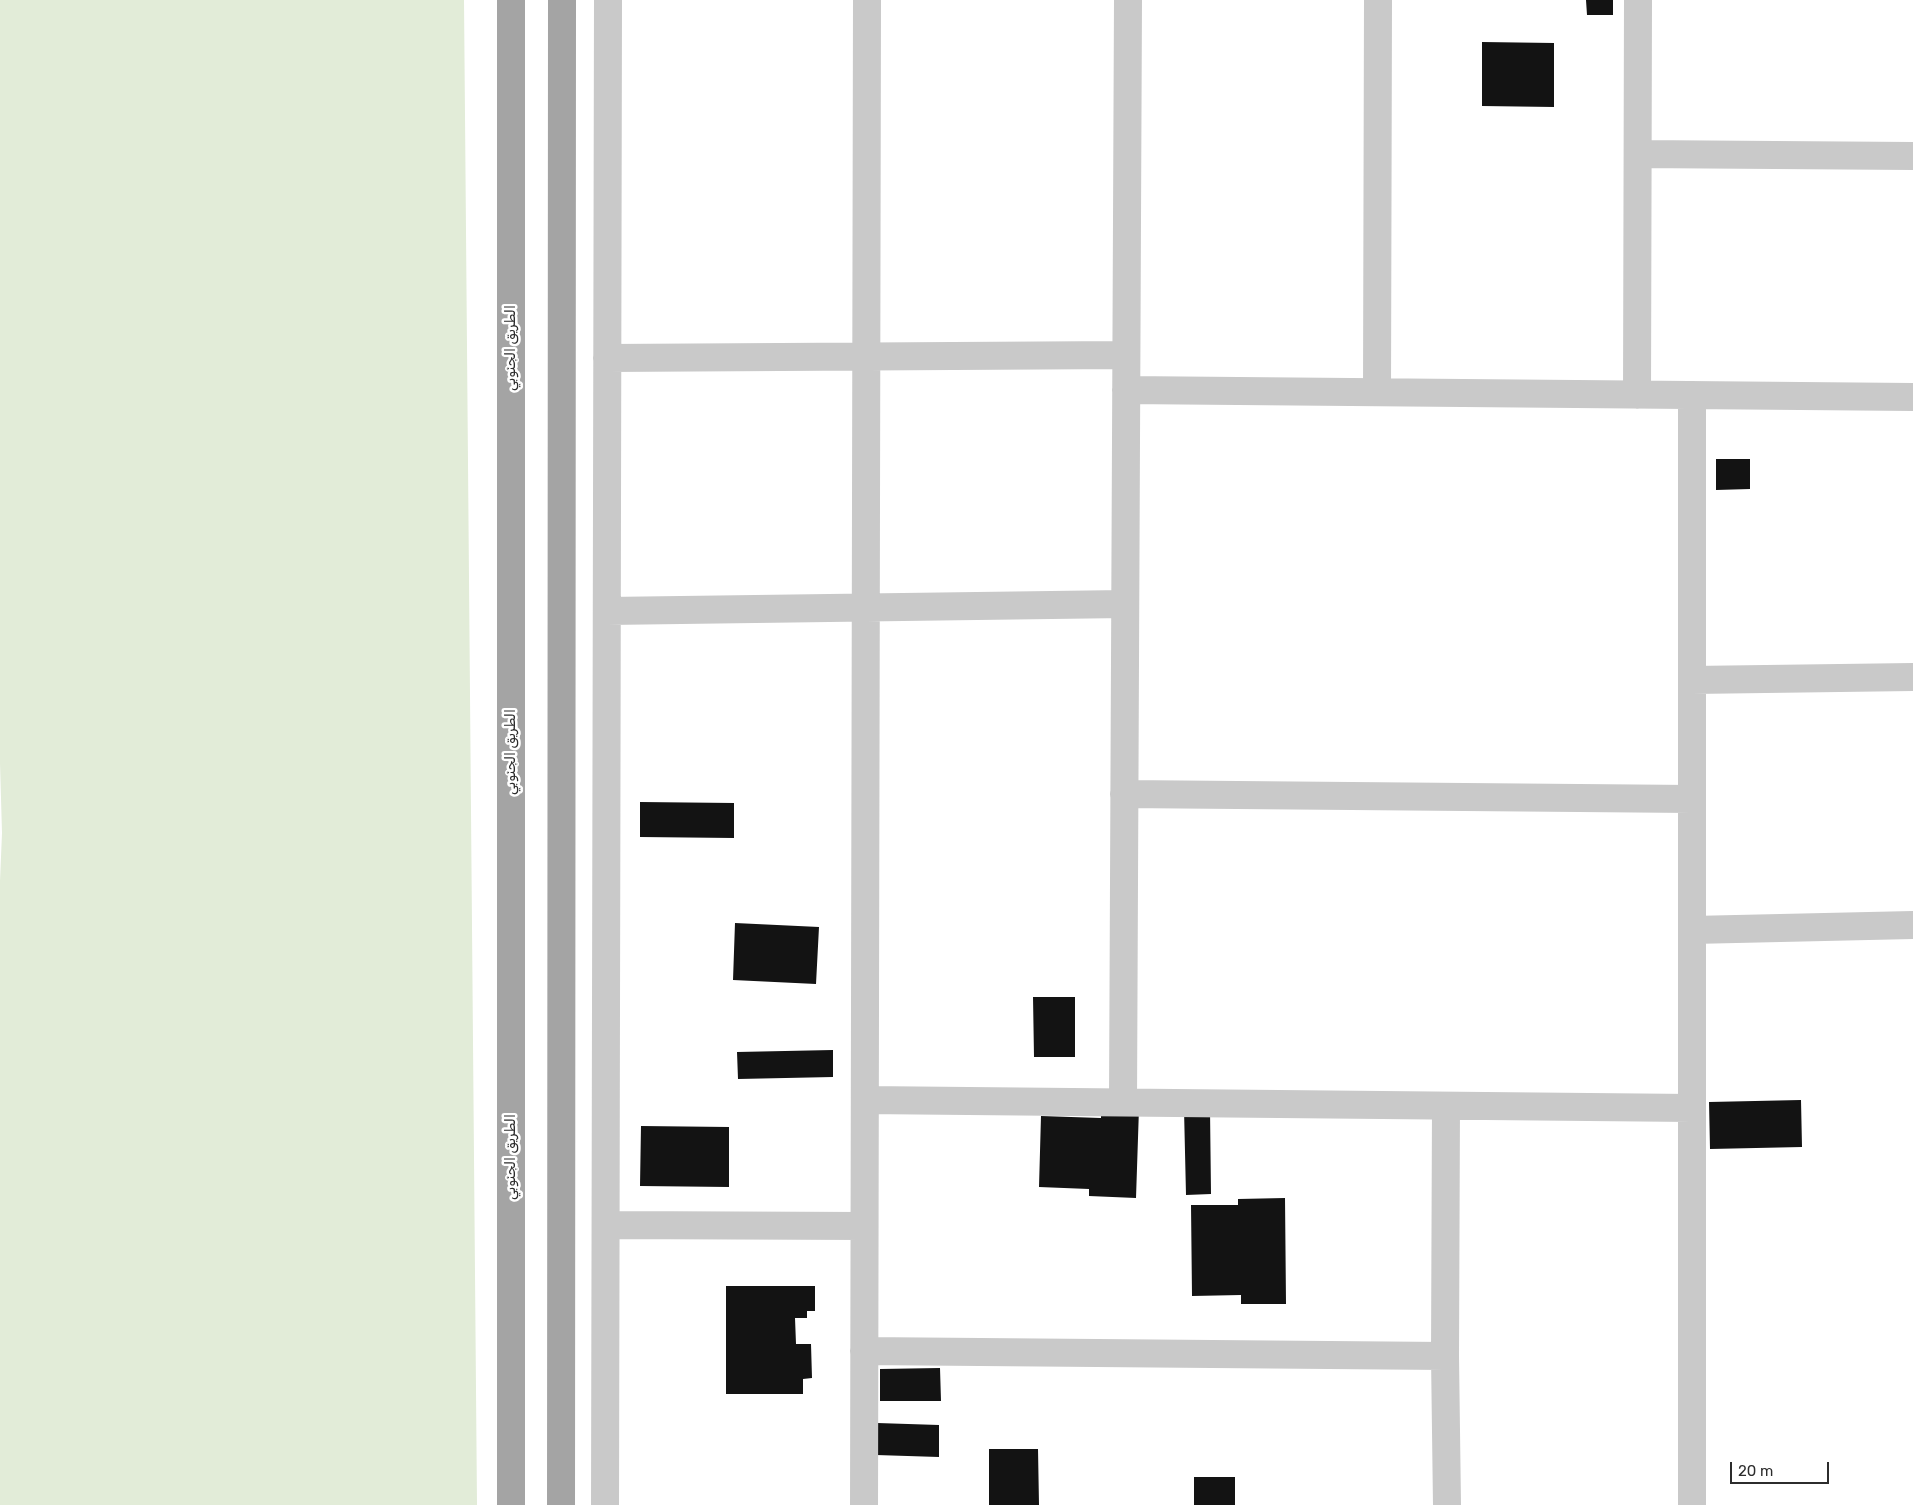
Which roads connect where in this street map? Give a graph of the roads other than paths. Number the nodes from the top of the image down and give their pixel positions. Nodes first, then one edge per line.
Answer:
1 (511, 0) edge
2 (562, 0) edge
3 (608, 0) edge
4 (866, 0) edge
5 (1128, 0) edge
6 (1378, 0) edge
7 (1638, 0) edge
8 (1638, 154) junction
9 (1913, 156) edge
10 (1126, 355) junction
11 (865, 356) junction
12 (607, 358) junction
13 (1126, 390) junction
14 (1377, 392) junction
15 (1637, 395) junction
16 (1692, 395) junction
17 (1913, 397) edge
18 (1125, 604) junction
19 (865, 608) junction
20 (607, 611) junction
21 (1913, 677) edge
22 (1692, 680) junction
23 (1124, 794) junction
24 (1692, 799) junction
25 (1913, 925) edge
26 (1692, 930) junction
27 (865, 1100) junction
28 (1123, 1102) junction
29 (1446, 1106) junction
30 (1692, 1108) junction
31 (606, 1225) junction
32 (864, 1226) junction
33 (864, 1351) junction
34 (1445, 1356) junction
35 (511, 1505) edge
36 (561, 1505) edge
37 (605, 1505) edge
38 (864, 1505) edge
39 (1447, 1505) edge
40 (1692, 1505) edge

1 - 35 main road, الطريق الجنوبي
2 - 36 main road
3 - 12 street
4 - 11 street
5 - 10 street
6 - 14 street
7 - 8 street
8 - 9 street
8 - 15 street
10 - 11 street
10 - 13 street
11 - 12 street
11 - 19 street
12 - 20 street
13 - 14 street
13 - 18 street
14 - 15 street
15 - 16 street
16 - 17 street
16 - 22 street
18 - 19 street
18 - 23 street
19 - 20 street
19 - 27 street
20 - 31 street
21 - 22 street
22 - 24 street
23 - 24 street
23 - 28 street
24 - 26 street
25 - 26 street
26 - 30 street
27 - 28 street
27 - 32 street
28 - 29 street
29 - 30 street
29 - 34 street
30 - 40 street
31 - 32 street
31 - 37 street
32 - 33 street
33 - 34 street
33 - 38 street
34 - 39 street

